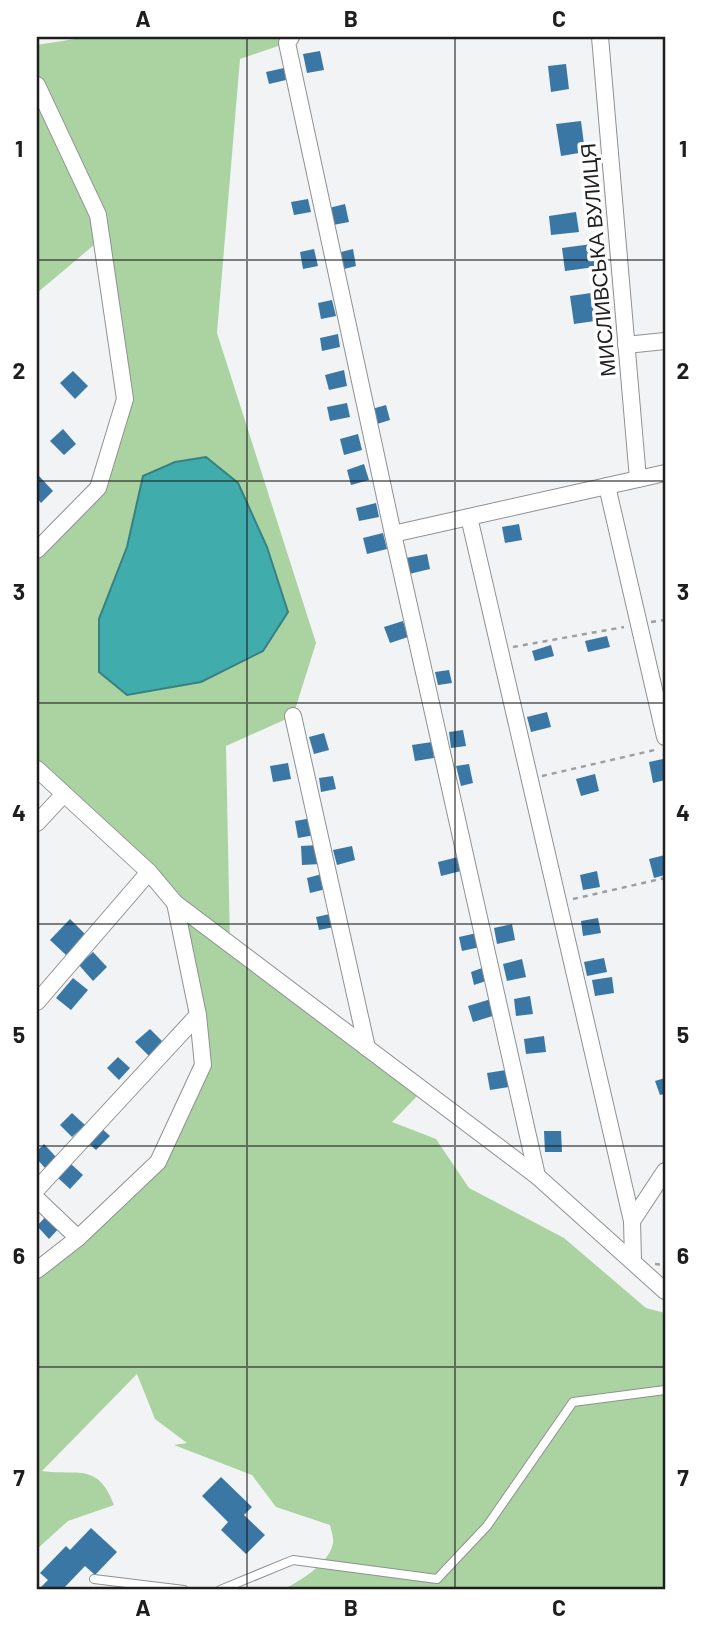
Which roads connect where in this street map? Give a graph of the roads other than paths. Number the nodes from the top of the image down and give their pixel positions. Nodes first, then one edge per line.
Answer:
1 (291, 37) edge
2 (600, 37) edge
3 (37, 85) edge
4 (665, 341) edge
5 (626, 345) junction
6 (665, 473) edge
7 (638, 479) junction
8 (607, 486) junction
9 (469, 517) junction
10 (393, 534) junction
11 (37, 550) edge
12 (293, 716) dead end
13 (665, 737) edge
14 (37, 769) edge
15 (63, 795) junction
16 (37, 823) edge
17 (149, 872) junction
18 (175, 903) junction
19 (37, 1002) edge
20 (198, 1015) junction
21 (367, 1048) junction
22 (665, 1171) edge
23 (537, 1176) junction
24 (37, 1189) edge
25 (37, 1199) edge
26 (632, 1221) junction
27 (78, 1238) junction
28 (633, 1261) junction
29 (37, 1270) edge
30 (665, 1291) edge
31 (665, 1390) edge
32 (94, 1579) dead end
33 (184, 1590) edge
34 (220, 1590) edge

1 - 10 street
2 - 5 street, МИСЛИВСЬКА ВУЛИЦЯ
3 - 11 street
4 - 5 street
5 - 7 street, МИСЛИВСЬКА ВУЛИЦЯ
6 - 7 street
7 - 8 street
8 - 9 street
8 - 13 street
9 - 10 street
9 - 26 street
10 - 23 street
12 - 21 street
14 - 15 street
15 - 16 street
15 - 17 street
17 - 18 street
17 - 19 street
18 - 20 street
18 - 21 street
20 - 24 street
20 - 27 street
21 - 23 street
22 - 26 street
23 - 28 street
25 - 27 street
26 - 28 street
27 - 29 street
28 - 30 street
31 - 34 lane
32 - 33 lane

